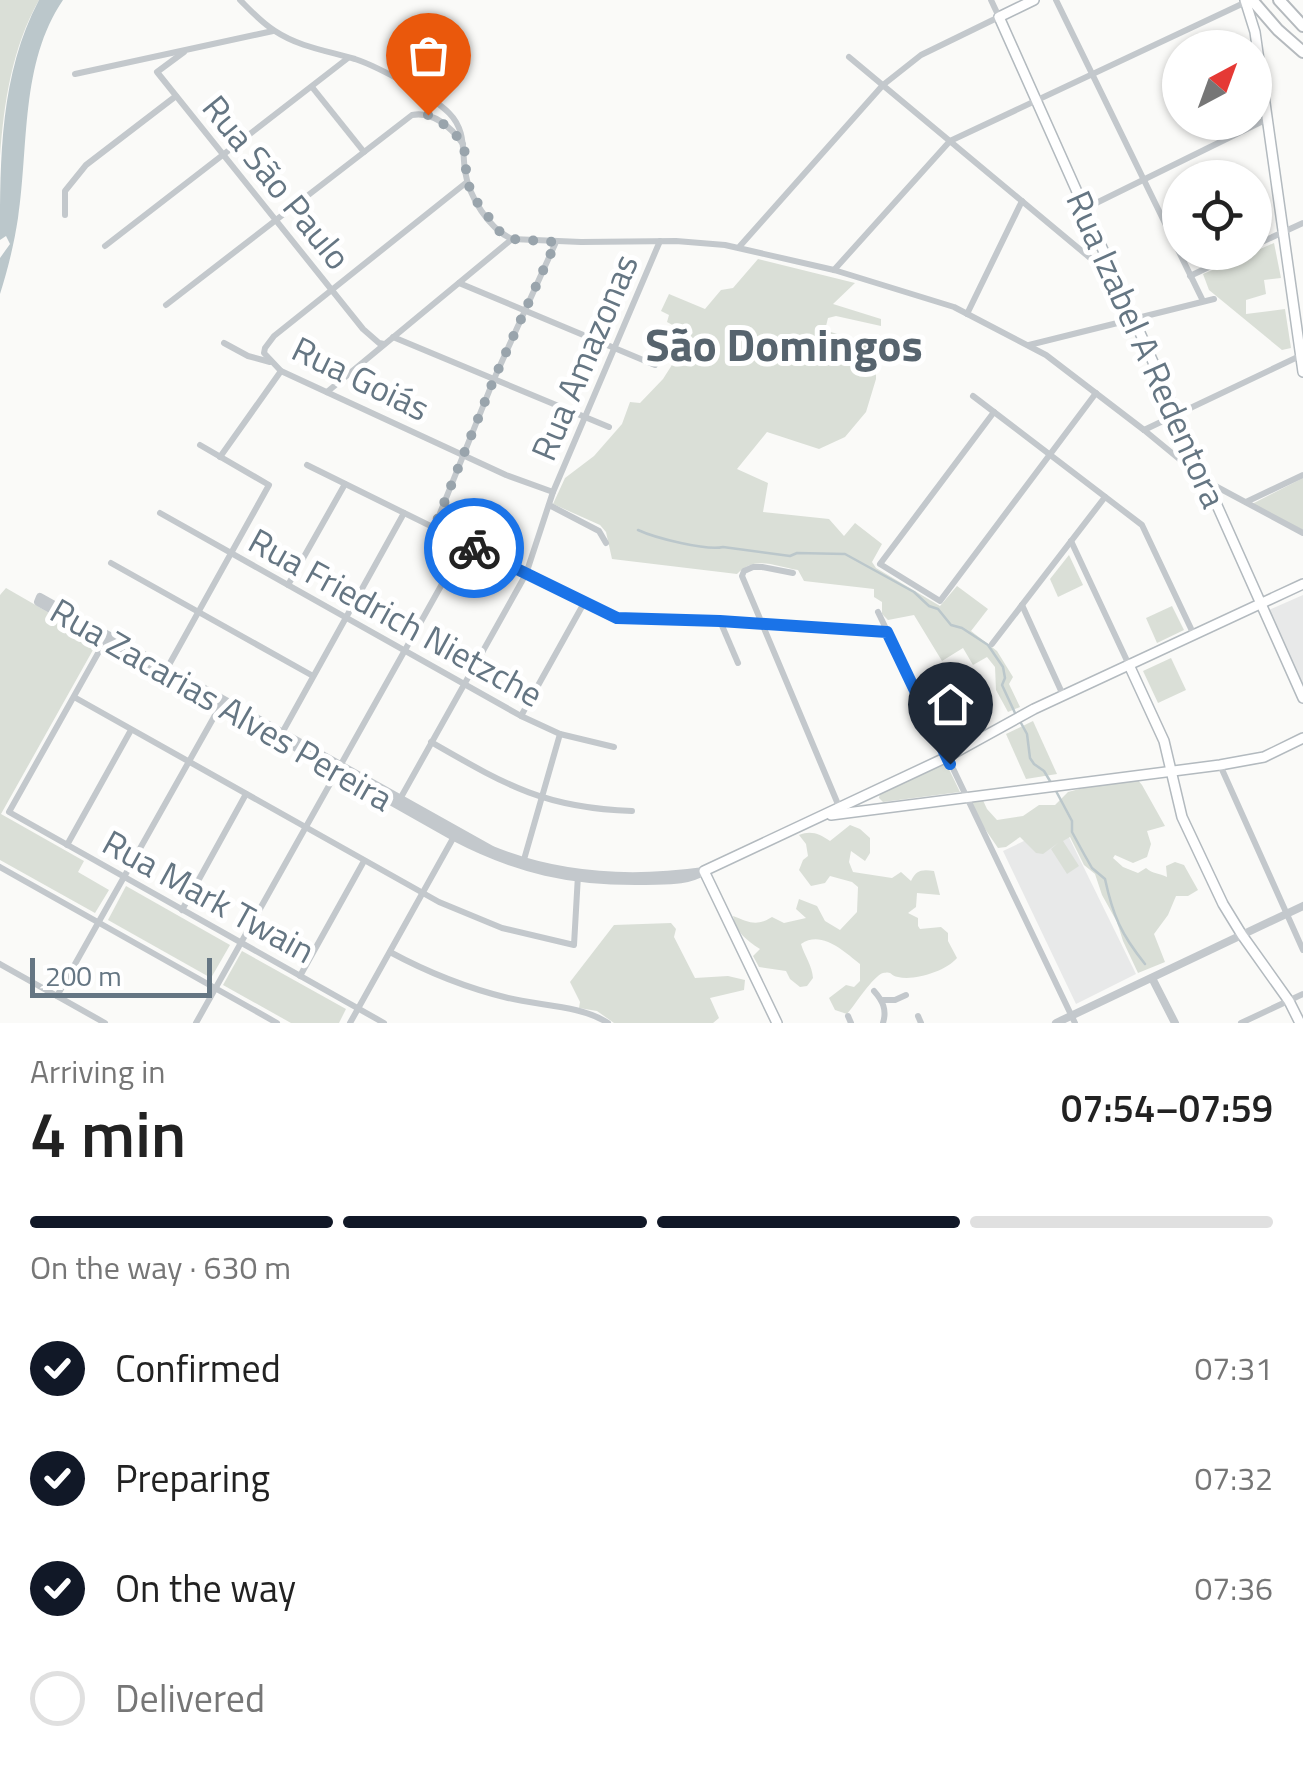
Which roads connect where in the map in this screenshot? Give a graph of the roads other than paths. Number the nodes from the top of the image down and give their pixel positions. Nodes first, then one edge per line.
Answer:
1 (240, 0) edge
2 (991, 0) edge
3 (1034, 0) edge
4 (1056, 0) edge
5 (1278, 0) edge
6 (1248, 1) edge
7 (998, 17) junction
8 (1303, 26) edge
9 (1254, 30) edge
10 (274, 31) junction
11 (184, 52) junction
12 (1303, 52) edge
13 (849, 57) dead end
14 (349, 58) junction
15 (74, 74) dead end
16 (1092, 74) junction
17 (883, 84) junction
18 (312, 86) junction
19 (176, 96) junction
20 (1036, 100) junction
21 (950, 140) junction
22 (1225, 140) edge
23 (1271, 140) edge
24 (464, 145) junction
25 (364, 152) junction
26 (224, 155) junction
27 (1143, 180) junction
28 (467, 182) junction
29 (1022, 201) junction
30 (1084, 209) junction
31 (65, 215) dead end
32 (276, 220) junction
33 (1303, 223) edge
34 (1282, 232) junction
35 (1272, 237) edge
36 (512, 239) junction
37 (660, 241) junction
38 (556, 242) junction
39 (105, 246) dead end
40 (739, 248) junction
41 (834, 270) junction
42 (1202, 270) edge
43 (1190, 276) junction
44 (1116, 279) junction
45 (459, 283) junction
46 (332, 290) junction
47 (1214, 299) dead end
48 (1203, 302) junction
49 (166, 304) dead end
50 (525, 310) junction
51 (967, 314) junction
52 (1133, 319) junction
53 (393, 337) junction
54 (224, 342) dead end
55 (384, 344) junction
56 (1028, 345) junction
57 (614, 348) junction
58 (1302, 357) edge
59 (271, 362) junction
60 (655, 365) dead end
61 (281, 371) junction
62 (1303, 372) edge
63 (494, 379) junction
64 (326, 392) junction
65 (1096, 393) junction
66 (973, 396) dead end
67 (994, 412) junction
68 (1176, 415) junction
69 (585, 417) junction
70 (608, 427) dead end
71 (1144, 430) junction
72 (200, 445) dead end
73 (1050, 454) junction
74 (463, 456) junction
75 (220, 457) junction
76 (306, 465) dead end
77 (1303, 475) edge
78 (1206, 481) junction
79 (345, 484) junction
80 (553, 492) junction
81 (1105, 496) junction
82 (1245, 503) junction
83 (549, 505) junction
84 (404, 513) junction
85 (160, 514) dead end
86 (434, 528) junction
87 (1303, 533) edge
88 (1071, 541) junction
89 (606, 543) dead end
90 (465, 544) junction
91 (231, 553) junction
92 (111, 563) dead end
93 (526, 574) junction
94 (792, 574) dead end
95 (1303, 584) edge
96 (288, 586) junction
97 (584, 602) junction
98 (1260, 604) junction
99 (1022, 605) junction
100 (198, 612) junction
101 (878, 612) dead end
102 (346, 618) junction
103 (720, 621) junction
104 (763, 624) junction
105 (887, 632) junction
106 (1194, 635) junction
107 (107, 638) junction
108 (992, 644) dead end
109 (404, 651) junction
110 (738, 662) dead end
111 (1129, 665) junction
112 (165, 671) junction
113 (314, 676) junction
114 (464, 684) junction
115 (1064, 696) junction
116 (74, 697) junction
117 (1303, 698) edge
118 (222, 703) junction
119 (521, 716) junction
120 (131, 730) junction
121 (560, 734) junction
122 (280, 736) junction
123 (1303, 738) edge
124 (432, 742) junction
125 (614, 747) dead end
126 (948, 757) junction
127 (189, 762) junction
128 (1220, 764) junction
129 (339, 769) junction
130 (1170, 771) junction
131 (882, 787) junction
132 (246, 794) junction
133 (866, 794) junction
134 (966, 797) junction
135 (542, 799) junction
136 (398, 802) junction
137 (886, 808) junction
138 (841, 810) junction
139 (870, 810) junction
140 (632, 811) dead end
141 (306, 828) junction
142 (455, 834) junction
143 (66, 845) junction
144 (364, 860) junction
145 (523, 864) junction
146 (0, 868) edge
147 (704, 871) junction
148 (578, 876) junction
149 (124, 877) junction
150 (422, 893) junction
151 (1303, 906) edge
152 (182, 910) junction
153 (1287, 914) junction
154 (99, 923) junction
155 (1242, 935) junction
156 (241, 943) junction
157 (1303, 950) edge
158 (390, 952) junction
159 (0, 964) edge
160 (300, 976) junction
161 (1152, 978) junction
162 (215, 988) junction
163 (874, 991) dead end
164 (906, 994) dead end
165 (1303, 994) edge
166 (58, 996) junction
167 (882, 1000) junction
168 (1289, 1001) junction
169 (358, 1009) junction
170 (1073, 1019) edge
171 (101, 1022) edge
172 (196, 1023) edge
173 (277, 1023) edge
174 (350, 1023) edge
175 (384, 1023) edge
176 (608, 1023) edge
177 (777, 1023) edge
178 (883, 1023) edge
179 (1056, 1023) edge
180 (1175, 1023) edge
181 (1242, 1023) edge
182 (1300, 1023) edge

1 - 10 street
2 - 7 street, Rua Izabel A Redentora
3 - 7 main road
4 - 16 street
5 - 8 main road
6 - 9 main road
6 - 12 main road
6 - 16 street
7 - 17 street
7 - 20 main road, Rua Izabel A Redentora
10 - 11 street
10 - 14 street
11 - 15 street
11 - 19 street, Rua São Paulo
13 - 17 street
14 - 18 street
14 - 24 street
16 - 20 street
16 - 27 street
17 - 21 street
17 - 40 street
18 - 25 street
18 - 26 street
19 - 26 street, Rua São Paulo
19 - 31 street
20 - 21 street
20 - 30 main road, Rua Izabel A Redentora
21 - 29 street
21 - 41 street
22 - 27 street
23 - 34 main road
24 - 25 street
24 - 28 street
25 - 32 street
26 - 32 street, Rua São Paulo
26 - 39 street
27 - 30 street
27 - 43 street
28 - 36 street
28 - 46 street
29 - 44 street
29 - 51 street
30 - 44 main road, Rua Izabel A Redentora
32 - 46 street, Rua São Paulo
32 - 49 street
33 - 34 street
34 - 35 street
34 - 58 main road
36 - 38 street
36 - 45 street
37 - 38 street
37 - 40 street
37 - 57 street, Rua Amazonas
38 - 50 street
40 - 41 street
41 - 51 street
42 - 43 street
43 - 48 street
44 - 52 main road, Rua Izabel A Redentora
45 - 50 street
45 - 53 street
46 - 55 street, Rua São Paulo
46 - 59 street, Rua Goiás
47 - 48 street
48 - 52 street
50 - 57 street
50 - 63 street
51 - 56 street
52 - 56 street
52 - 68 main road, Rua Izabel A Redentora
53 - 55 street
53 - 63 street
54 - 59 street
55 - 64 street
56 - 65 street
57 - 60 street
57 - 69 street, Rua Amazonas
58 - 62 main road
58 - 68 street
59 - 61 street, Rua Goiás
61 - 64 street, Rua Goiás
61 - 75 street
63 - 69 street
63 - 74 street
64 - 74 street, Rua Goiás
65 - 71 street
65 - 73 street
66 - 67 street
67 - 73 street
67 - 73 street
68 - 71 street
68 - 78 main road, Rua Izabel A Redentora
69 - 70 street
69 - 80 street, Rua Amazonas
71 - 78 street
72 - 75 street
73 - 81 street
74 - 80 street, Rua Goiás
74 - 86 street
75 - 91 street
76 - 79 street
77 - 82 street
78 - 82 street
78 - 98 main road, Rua Izabel A Redentora
79 - 84 street
79 - 96 street
80 - 83 street, Rua Amazonas
81 - 88 street
81 - 106 street
82 - 87 street
83 - 89 street
83 - 93 street, Rua Amazonas
84 - 86 street
84 - 102 street
85 - 91 street, Rua Friedrich Nietzche
86 - 90 street
88 - 99 street
88 - 111 street
90 - 93 street
90 - 109 street
91 - 96 street, Rua Friedrich Nietzche
91 - 100 street
92 - 100 street
93 - 97 street
93 - 114 street, Rua Amazonas
94 - 104 street
95 - 98 main road
96 - 102 street, Rua Friedrich Nietzche
97 - 103 street
97 - 119 street
98 - 106 main road
98 - 117 main road, Rua Izabel A Redentora
99 - 108 street
99 - 115 street
100 - 112 street
100 - 113 street
101 - 105 street
102 - 109 street, Rua Friedrich Nietzche
102 - 113 street
103 - 104 street
103 - 110 street
104 - 105 street
104 - 138 street
105 - 126 street
106 - 111 main road
107 - 107 street, Rua Zacarias Alves Pereira
107 - 112 street, Rua Zacarias Alves Pereira
107 - 116 street
109 - 114 street, Rua Friedrich Nietzche
109 - 129 street
111 - 115 main road
111 - 130 main road
112 - 118 street, Rua Zacarias Alves Pereira
113 - 122 street
114 - 119 street, Rua Friedrich Nietzche
114 - 124 street, Rua Amazonas
115 - 126 main road
116 - 120 street
116 - 143 street, Rua Mark Twain
118 - 122 street, Rua Zacarias Alves Pereira
118 - 127 street
119 - 121 street, Rua Friedrich Nietzche
120 - 127 street
120 - 143 street
121 - 125 street, Rua Friedrich Nietzche
121 - 135 street
122 - 129 street, Rua Zacarias Alves Pereira
123 - 128 main road, Rua Zacarias Alves Pereira
124 - 135 street
124 - 136 street, Rua Amazonas
126 - 131 main road
126 - 134 street
127 - 132 street
127 - 149 street
128 - 130 main road, Rua Zacarias Alves Pereira
128 - 153 street
129 - 136 street, Rua Zacarias Alves Pereira
129 - 141 street
130 - 134 main road, Rua Zacarias Alves Pereira
130 - 155 main road
131 - 133 main road
131 - 137 main road
132 - 141 street
132 - 152 street
133 - 138 main road
133 - 139 main road
134 - 137 main road, Rua Zacarias Alves Pereira
134 - 170 street
135 - 140 street
135 - 145 street
136 - 142 street, Rua Zacarias Alves Pereira
137 - 139 main road, Rua Zacarias Alves Pereira
138 - 139 main road, Rua Zacarias Alves Pereira
138 - 147 main road, Rua Zacarias Alves Pereira
141 - 144 street
141 - 156 street
142 - 145 street, Rua Zacarias Alves Pereira
142 - 150 street
143 - 149 street, Rua Mark Twain
144 - 150 street
144 - 160 street
145 - 148 street, Rua Zacarias Alves Pereira
146 - 154 street
147 - 148 street, Rua Zacarias Alves Pereira
147 - 177 main road
148 - 150 street
149 - 152 street, Rua Mark Twain
149 - 154 street
150 - 158 street
151 - 153 street
152 - 156 street, Rua Mark Twain
153 - 155 street
153 - 157 street
154 - 162 street
154 - 166 street
155 - 161 street
155 - 168 main road
156 - 160 street, Rua Mark Twain
156 - 162 street
158 - 169 street
158 - 176 street
159 - 166 street
160 - 169 street, Rua Mark Twain
161 - 170 street
161 - 180 street
162 - 172 street
162 - 173 street
163 - 167 street
164 - 167 street
165 - 168 street
166 - 171 street
167 - 178 street
168 - 181 street
168 - 182 main road
169 - 174 street
169 - 175 street, Rua Mark Twain
170 - 179 street

